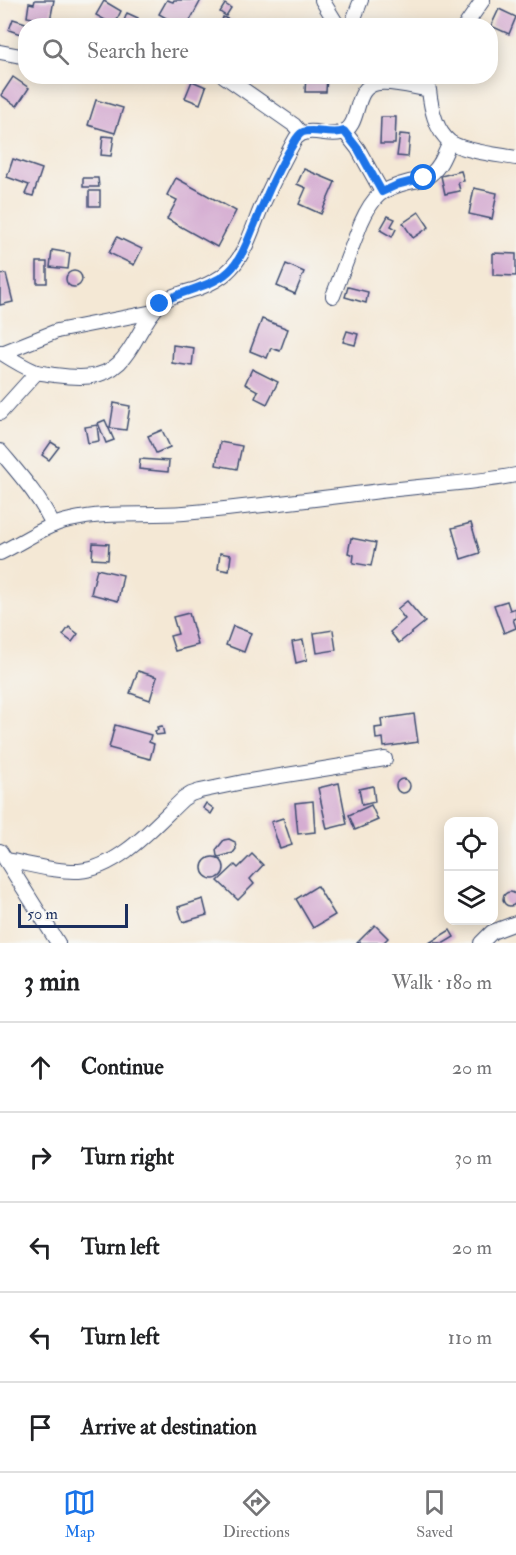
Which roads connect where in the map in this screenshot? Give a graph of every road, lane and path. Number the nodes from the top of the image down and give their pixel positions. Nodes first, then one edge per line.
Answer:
1 (322, 0) edge
2 (361, 0) edge
3 (483, 0) edge
4 (333, 18) edge
5 (354, 18) edge
6 (471, 18) edge
7 (0, 52) edge
8 (18, 55) edge
9 (235, 84) edge
10 (366, 84) edge
11 (396, 84) edge
12 (432, 84) edge
13 (429, 90) junction
14 (344, 131) junction
15 (301, 133) junction
16 (450, 142) junction
17 (516, 158) edge
18 (382, 192) junction
19 (333, 296) dead end
20 (153, 312) junction
21 (1, 353) edge
22 (37, 372) junction
23 (0, 413) edge
24 (0, 452) edge
25 (516, 475) edge
26 (53, 525) junction
27 (2, 548) edge
28 (385, 759) dead end
29 (3, 855) edge
30 (516, 923) edge
31 (58, 943) edge
32 (481, 943) edge

1 - 4 street
2 - 5 street
3 - 6 street
7 - 8 street
9 - 15 street
10 - 14 street
11 - 13 street
12 - 13 street
13 - 16 street
14 - 15 street
14 - 18 street
15 - 20 street
16 - 17 street
16 - 18 street
18 - 19 street
20 - 21 street
20 - 22 street
21 - 22 street
22 - 23 street
24 - 26 street
25 - 26 street
26 - 27 street
28 - 29 street
29 - 31 street
30 - 32 street

